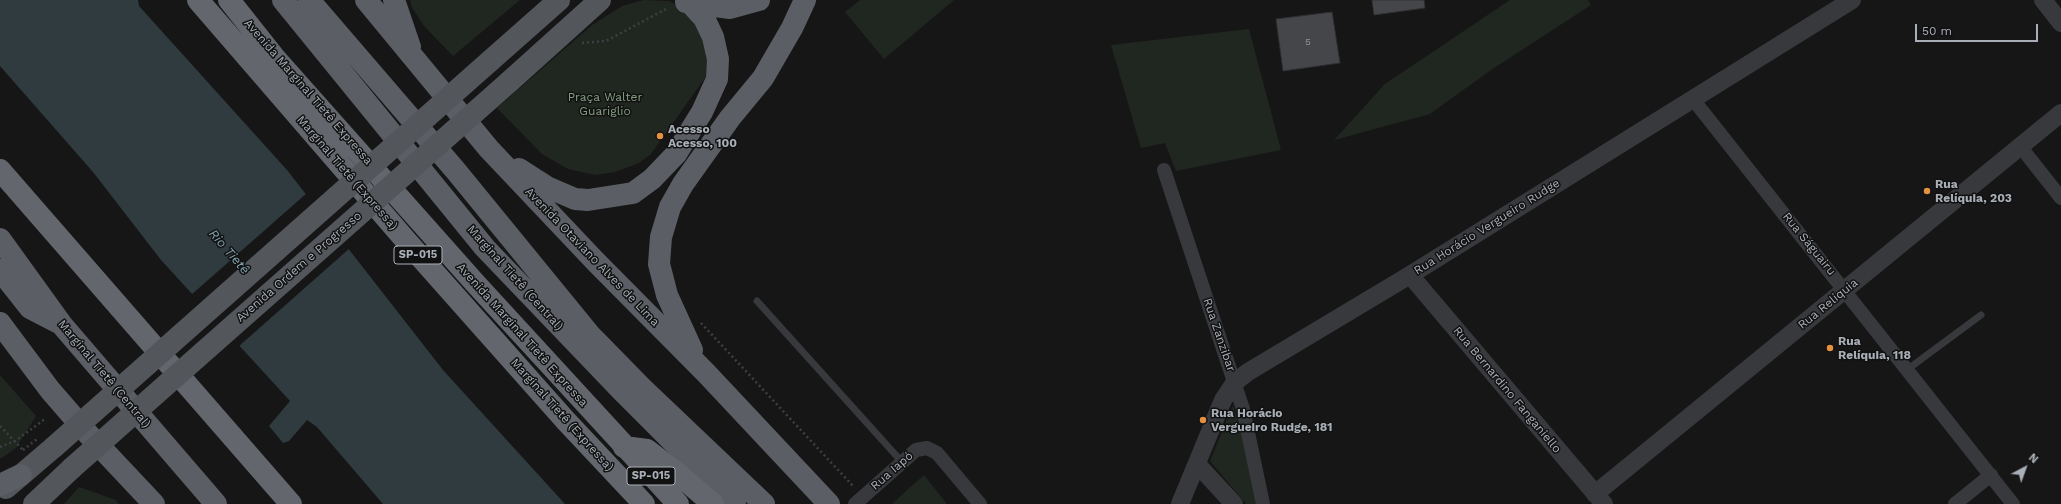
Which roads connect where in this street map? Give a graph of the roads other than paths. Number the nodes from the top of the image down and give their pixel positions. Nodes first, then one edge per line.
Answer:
1 (198, 0) edge
2 (228, 0) edge
3 (282, 0) edge
4 (309, 0) edge
5 (366, 0) edge
6 (394, 0) edge
7 (559, 0) edge
8 (600, 0) edge
9 (759, 0) edge
10 (805, 0) edge
11 (1852, 0) edge
12 (2042, 0) edge
13 (679, 5) edge
14 (2061, 23) edge
15 (416, 63) junction
16 (1692, 98) junction
17 (2061, 112) edge
18 (2020, 146) junction
19 (488, 149) junction
20 (0, 170) edge
21 (1164, 170) dead end
22 (2061, 198) edge
23 (0, 239) edge
24 (0, 270) edge
25 (1410, 275) junction
26 (1845, 290) junction
27 (757, 302) dead end
28 (1981, 315) dead end
29 (0, 323) edge
30 (62, 325) junction
31 (0, 346) edge
32 (1908, 369) junction
33 (706, 373) junction
34 (1235, 382) junction
35 (50, 390) junction
36 (624, 447) junction
37 (902, 462) junction
38 (1197, 464) junction
39 (21, 475) junction
40 (1991, 475) junction
41 (0, 485) edge
42 (0, 493) edge
43 (1599, 499) edge
44 (859, 500) edge
45 (34, 504) edge
46 (154, 504) edge
47 (216, 504) edge
48 (291, 504) edge
49 (644, 504) edge
50 (678, 504) edge
51 (713, 504) edge
52 (735, 504) edge
53 (764, 504) edge
54 (829, 504) edge
55 (980, 504) edge
56 (1180, 504) edge
57 (1234, 504) edge
58 (1264, 504) edge
59 (1955, 504) edge
60 (2013, 504) edge

1 - 49 highway, Marginal Tietê (Expressa) / SP-015
2 - 36 highway, Avenida Marginal Tietê Expressa / SP-015
3 - 52 highway, Marginal Tietê (Central)
4 - 53 highway
5 - 15 highway, Avenida Otaviano Alves de Lima
6 - 15 highway
7 - 39 main road, bridge
8 - 45 main road, Avenida Ordem e Progresso, bridge
9 - 13 highway
10 - 33 highway
11 - 16 street, Rua Horácio Vergueiro Rudge
12 - 14 street
13 - 19 highway
15 - 19 highway, Avenida Otaviano Alves de Lima
16 - 25 street, Rua Horácio Vergueiro Rudge
16 - 26 street, Rua Ságuairu
17 - 18 street, Rua Relíquia
18 - 22 street
18 - 26 street, Rua Relíquia
19 - 33 highway, Avenida Otaviano Alves de Lima
20 - 48 highway
21 - 34 street, Rua Zanzibar
23 - 30 highway, Marginal Tietê (Central)
24 - 30 highway
25 - 34 street, Rua Horácio Vergueiro Rudge
25 - 43 street, Rua Bernardino Fanganiello
26 - 32 street, Rua Ságuairu
26 - 43 street, Rua Relíquia
27 - 37 lane
28 - 32 lane
29 - 35 highway
30 - 47 highway, Marginal Tietê (Central)
31 - 35 highway
32 - 40 street, Rua Ságuairu
33 - 54 highway, Avenida Otaviano Alves de Lima
34 - 38 street, Rua Horácio Vergueiro Rudge
34 - 58 street, Rua Zanzibar
35 - 46 highway
36 - 50 highway, Avenida Marginal Tietê Expressa / SP-015
36 - 51 highway
37 - 44 street, Rua Iapó
37 - 55 street, Rua Iapó
38 - 56 street, Rua Horácio Vergueiro Rudge
38 - 57 street
39 - 41 highway
39 - 42 main road
40 - 59 street
40 - 60 street, Rua Ságuairu

